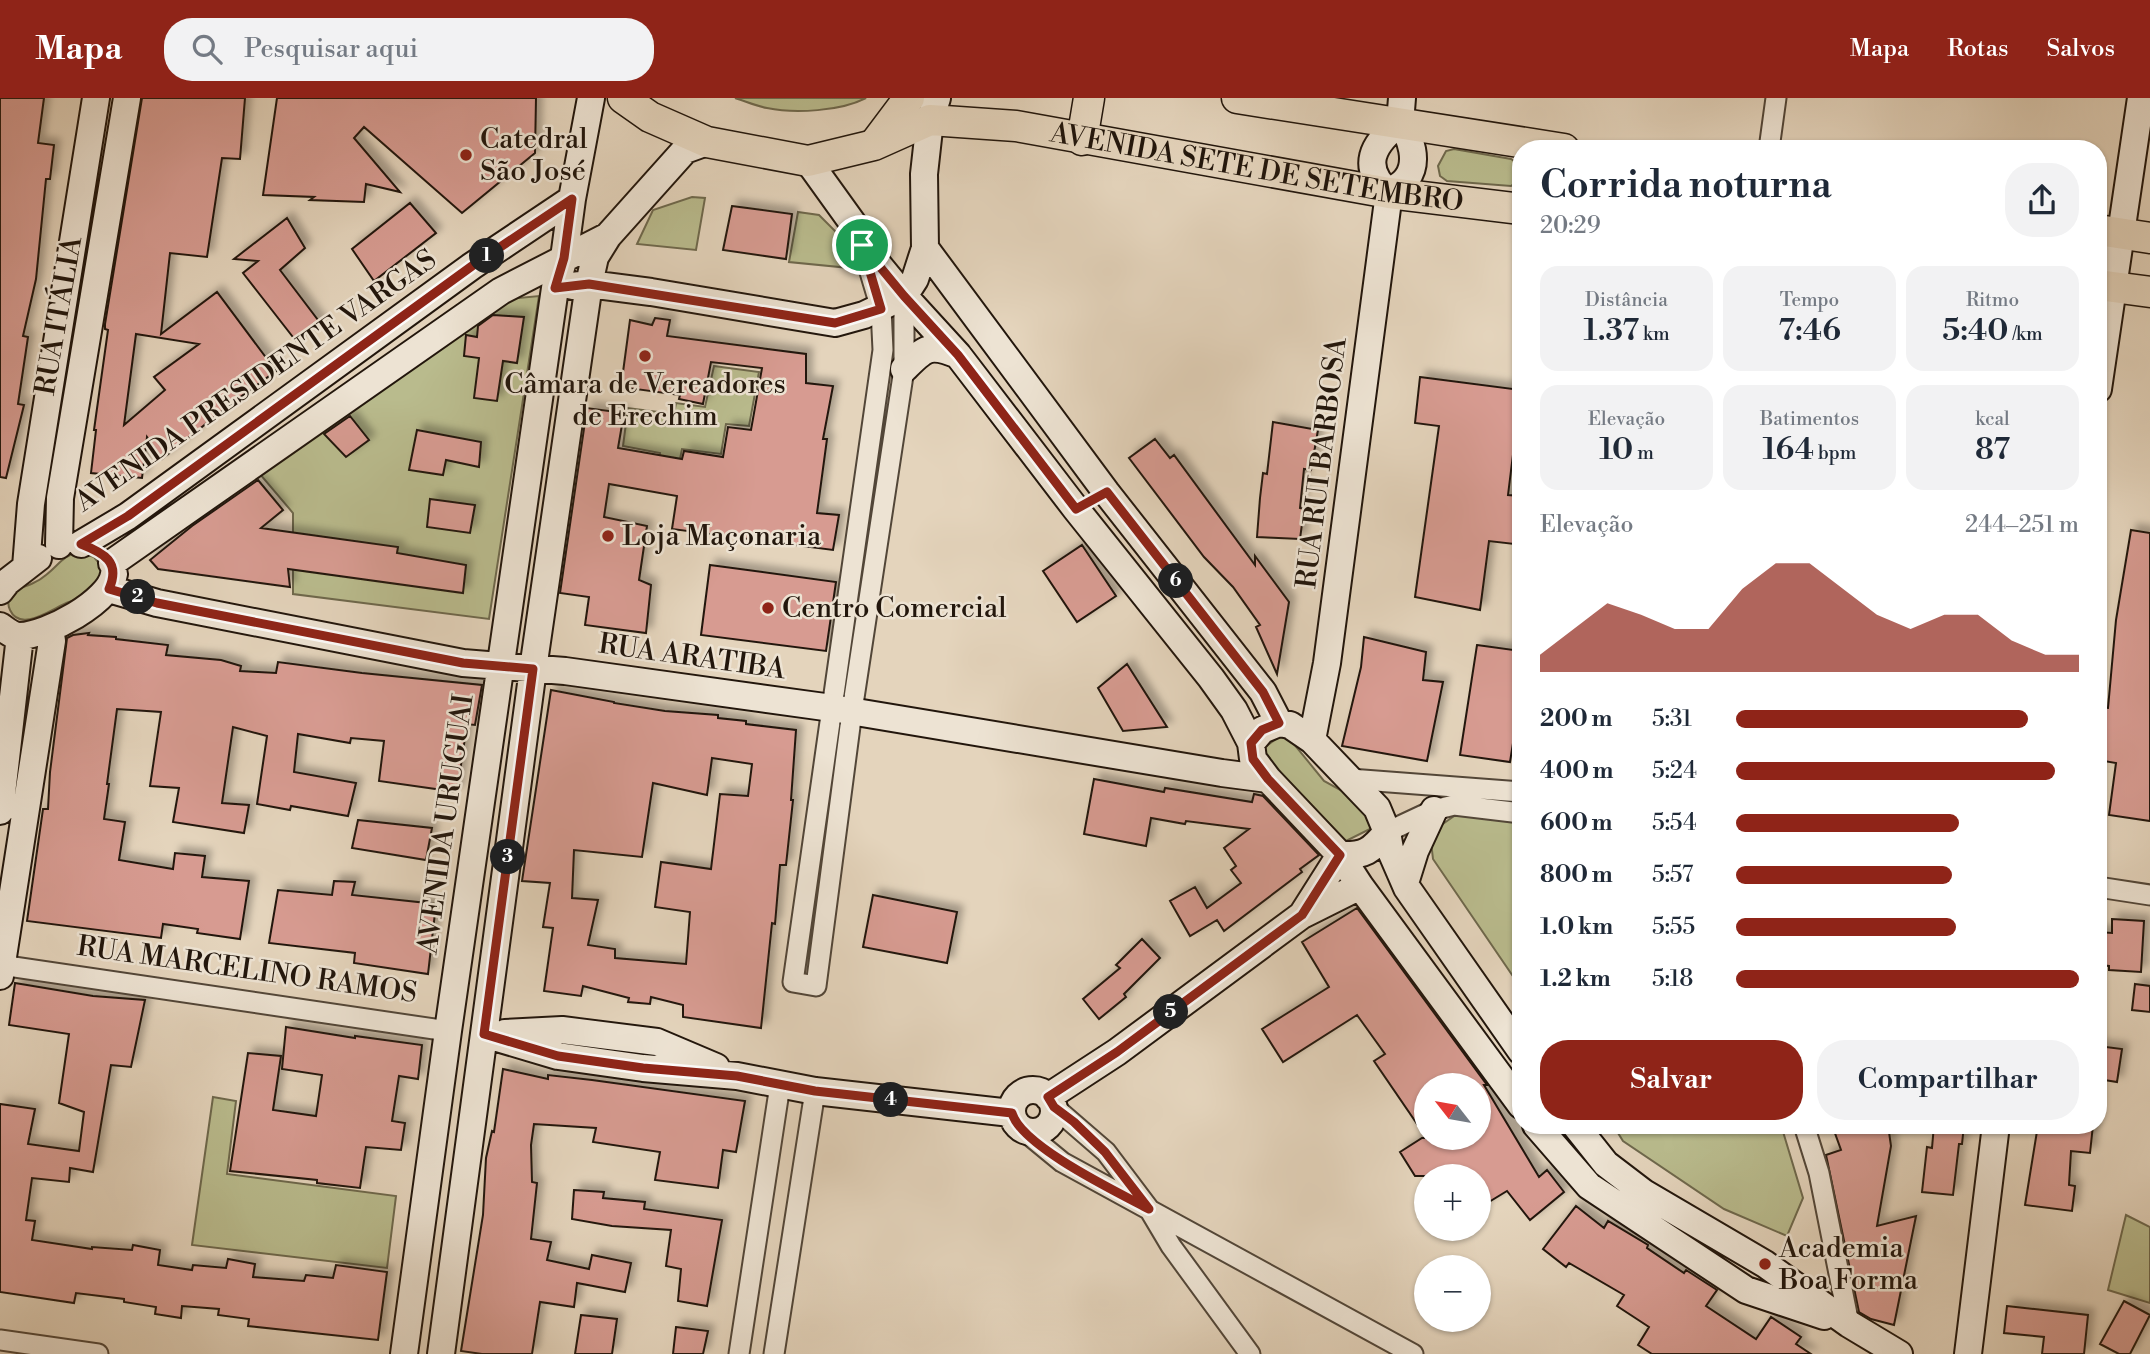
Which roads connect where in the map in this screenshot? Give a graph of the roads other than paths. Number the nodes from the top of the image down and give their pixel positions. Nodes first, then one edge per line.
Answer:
1 (96, 98) edge
2 (127, 98) edge
3 (591, 98) edge
4 (623, 98) edge
5 (909, 98) edge
6 (1088, 98) edge
7 (1237, 98) edge
8 (1776, 98) edge
9 (2141, 98) edge
10 (644, 107) edge
11 (934, 109) edge
12 (1401, 111) edge
13 (1082, 140) junction
14 (1525, 140) edge
15 (1770, 140) edge
16 (707, 142) junction
17 (874, 145) junction
18 (808, 161) junction
19 (1389, 193) junction
20 (572, 199) junction
21 (1512, 208) edge
22 (2123, 234) edge
23 (608, 236) junction
24 (862, 245) junction
25 (925, 248) junction
26 (564, 258) junction
27 (519, 281) junction
28 (2107, 283) edge
29 (589, 284) junction
30 (2107, 286) edge
31 (555, 288) junction
32 (2150, 292) edge
33 (904, 296) junction
34 (881, 309) junction
35 (958, 355) junction
36 (904, 369) junction
37 (1107, 492) junction
38 (1076, 509) junction
39 (70, 544) junction
40 (26, 567) junction
41 (110, 576) junction
42 (0, 591) edge
43 (50, 629) junction
44 (9, 637) edge
45 (501, 666) junction
46 (533, 669) junction
47 (842, 709) junction
48 (1279, 723) junction
49 (1312, 740) junction
50 (1251, 743) junction
51 (1268, 779) junction
52 (1350, 779) junction
53 (1512, 791) edge
54 (1434, 810) junction
55 (0, 811) edge
56 (1512, 812) edge
57 (1387, 832) junction
58 (1340, 855) junction
59 (1405, 883) junction
60 (1360, 886) junction
61 (2107, 888) edge
62 (2150, 895) edge
63 (1302, 915) junction
64 (0, 969) edge
65 (1487, 1005) junction
66 (1458, 1021) junction
67 (562, 1030) junction
68 (448, 1031) junction
69 (484, 1034) junction
70 (1512, 1039) edge
71 (558, 1056) junction
72 (737, 1076) junction
73 (780, 1085) junction
74 (815, 1091) junction
75 (1512, 1093) edge
76 (1051, 1102) junction
77 (1017, 1122) junction
78 (1544, 1134) edge
79 (1582, 1134) edge
80 (1807, 1134) edge
81 (1995, 1134) edge
82 (1149, 1209) junction
83 (1849, 1324) junction
84 (0, 1340) edge
85 (98, 1354) edge
86 (404, 1354) edge
87 (441, 1354) edge
88 (739, 1354) edge
89 (774, 1354) edge
90 (1250, 1354) edge
91 (1413, 1354) edge
92 (1899, 1354) edge
93 (1968, 1354) edge

1 - 40 main road, RUA ITÁLIA
2 - 39 main road, RUA ITÁLIA
3 - 20 main road, AVENIDA URUGUAI
4 - 10 main road
5 - 17 main road
6 - 13 main road
7 - 12 main road
8 - 15 street
9 - 22 main road
10 - 16 main road
11 - 13 main road, AVENIDA SETE DE SETEMBRO
11 - 17 main road, AVENIDA SETE DE SETEMBRO
11 - 25 main road
12 - 14 main road
12 - 19 main road
12 - 19 main road
13 - 19 main road, AVENIDA SETE DE SETEMBRO
16 - 18 main road
16 - 23 main road
17 - 18 main road, AVENIDA SETE DE SETEMBRO
18 - 24 main road
19 - 21 main road, AVENIDA SETE DE SETEMBRO
19 - 49 main road, RUA RUI BARBOSA
20 - 26 main road, AVENIDA URUGUAI
20 - 39 main road, AVENIDA PRESIDENTE VARGAS
22 - 28 main road
23 - 26 main road
23 - 29 main road
24 - 33 main road
24 - 34 street
25 - 33 main road
25 - 37 main road
26 - 27 main road
26 - 31 main road, AVENIDA URUGUAI
27 - 31 main road
27 - 41 main road
29 - 31 main road
29 - 34 main road
29 - 46 main road
30 - 32 main road
31 - 45 main road, AVENIDA URUGUAI
33 - 34 main road
33 - 35 main road
33 - 36 street
34 - 47 street
35 - 36 main road
35 - 38 main road
36 - 47 street
37 - 38 main road
37 - 48 main road
38 - 50 main road
39 - 40 main road, AVENIDA PRESIDENTE VARGAS
39 - 41 main road, AVENIDA PRESIDENTE VARGAS
40 - 42 main road, AVENIDA PRESIDENTE VARGAS
41 - 43 main road
41 - 45 main road, RUA ARATIBA
43 - 44 main road
43 - 64 main road
44 - 55 main road
45 - 46 main road, RUA ARATIBA
45 - 68 main road, AVENIDA URUGUAI
46 - 47 main road, RUA ARATIBA
46 - 69 main road
47 - 47 street
47 - 51 main road, RUA ARATIBA
48 - 49 main road
48 - 50 main road
49 - 52 main road
50 - 51 main road
51 - 58 main road
52 - 53 street
52 - 57 main road
54 - 56 street
54 - 57 street
54 - 59 main road
57 - 58 main road
57 - 59 main road
58 - 60 main road
58 - 63 main road
59 - 65 main road
60 - 63 main road
60 - 66 main road
61 - 62 street
63 - 76 main road
64 - 68 street, RUA MARCELINO RAMOS
65 - 66 main road
65 - 70 main road
66 - 75 main road
67 - 69 main road, RUA MARCELINO RAMOS
67 - 71 main road
67 - 72 main road, RUA MARCELINO RAMOS
68 - 69 main road, RUA MARCELINO RAMOS
68 - 86 main road, AVENIDA URUGUAI
69 - 71 main road, RUA MARCELINO RAMOS
69 - 87 main road
71 - 72 main road, RUA MARCELINO RAMOS
72 - 73 main road, RUA MARCELINO RAMOS
73 - 74 main road, RUA MARCELINO RAMOS
73 - 88 street
74 - 77 main road, RUA MARCELINO RAMOS
74 - 89 street
76 - 77 main road
76 - 77 main road
76 - 82 street
77 - 82 street
78 - 83 main road
79 - 83 main road
80 - 83 street
81 - 93 main road
82 - 90 street
82 - 91 street
83 - 92 main road
84 - 85 street

